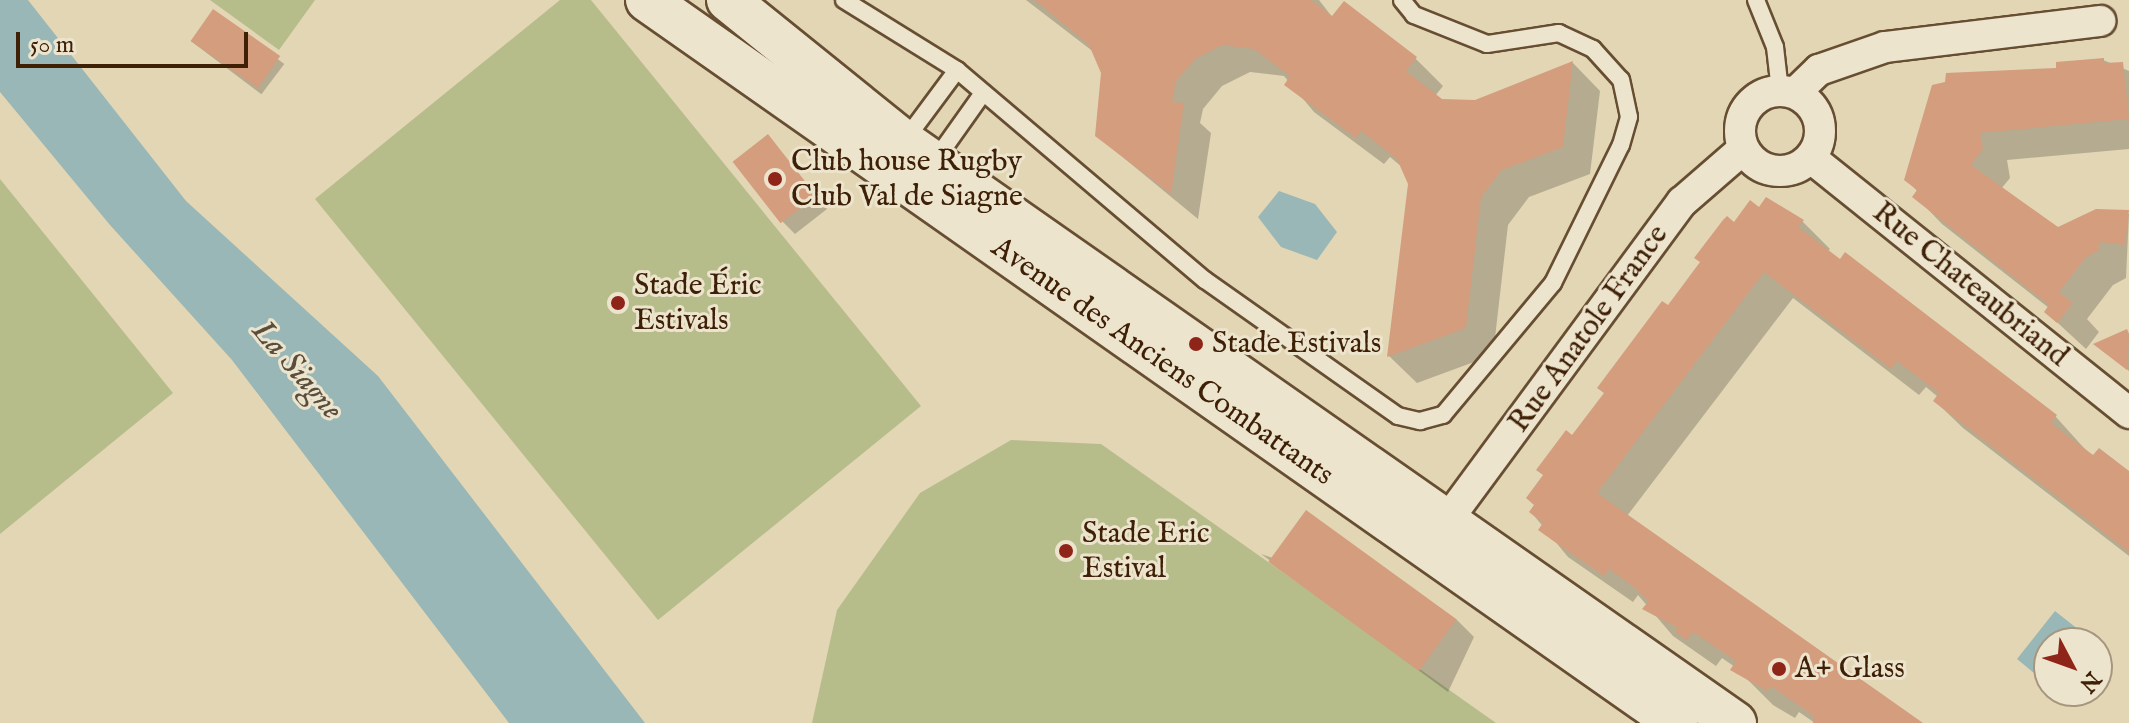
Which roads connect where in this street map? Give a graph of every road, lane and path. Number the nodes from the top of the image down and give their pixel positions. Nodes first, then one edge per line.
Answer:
1 (647, 0) edge
2 (728, 0) edge
3 (844, 0) edge
4 (1402, 0) edge
5 (1756, 0) edge
6 (2100, 21) dead end
7 (957, 70) junction
8 (1788, 92) junction
9 (983, 93) junction
10 (1742, 150) junction
11 (1811, 158) junction
12 (917, 164) junction
13 (2129, 413) edge
14 (1448, 519) junction
15 (1677, 723) edge
16 (1735, 723) edge

1 - 12 main road, Avenue des Anciens Combattants
2 - 12 main road, Avenue des Anciens Combattants
3 - 7 lane
4 - 9 lane
5 - 8 lane
6 - 8 street
7 - 9 lane
7 - 12 lane
8 - 10 street
8 - 11 street
9 - 12 lane
10 - 11 street
10 - 14 street, Rue Anatole France
11 - 13 street, Rue Chateaubriand
12 - 14 main road, Avenue des Anciens Combattants
12 - 15 main road, Avenue des Anciens Combattants
14 - 16 main road, Avenue des Anciens Combattants

